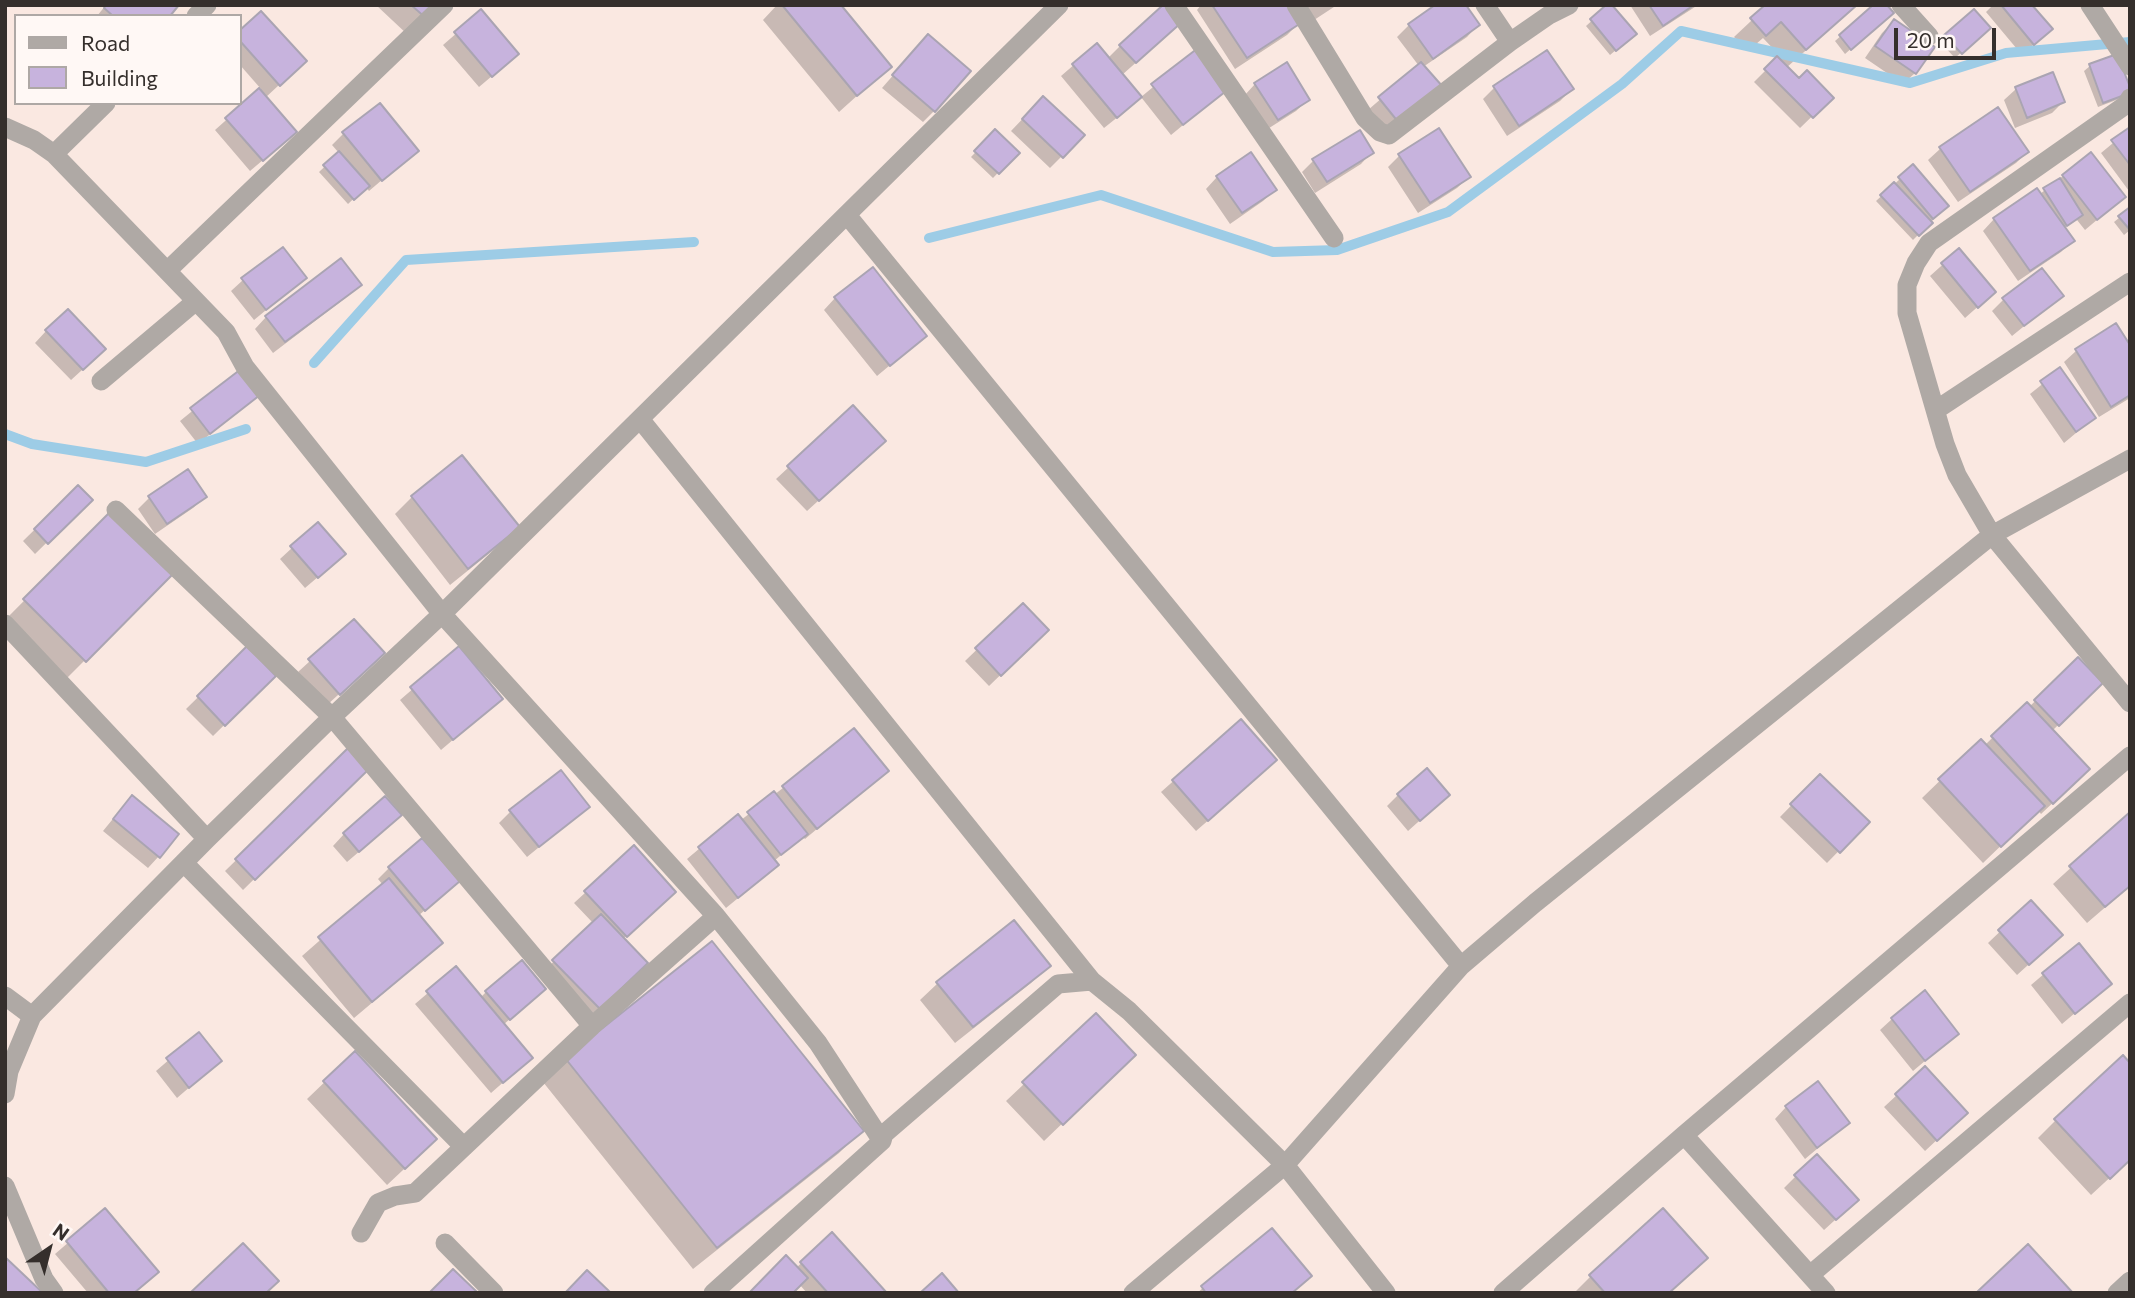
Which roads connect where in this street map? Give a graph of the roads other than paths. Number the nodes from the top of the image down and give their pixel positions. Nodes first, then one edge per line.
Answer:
1 (444, 5) edge
2 (1059, 5) edge
3 (1174, 5) edge
4 (1296, 5) edge
5 (1485, 5) edge
6 (1569, 5) edge
7 (1901, 5) edge
8 (2090, 5) edge
9 (1929, 36) dead end
10 (1510, 42) junction
11 (2127, 62) edge
12 (2130, 98) edge
13 (104, 105) edge
14 (5, 127) edge
15 (54, 154) junction
16 (847, 215) junction
17 (1334, 239) dead end
18 (167, 271) junction
19 (2130, 282) edge
20 (196, 301) junction
21 (101, 381) dead end
22 (1936, 410) junction
23 (640, 419) junction
24 (2130, 459) edge
25 (116, 510) dead end
26 (1992, 535) junction
27 (442, 614) junction
28 (5, 625) edge
29 (2130, 703) edge
30 (332, 717) junction
31 (2130, 756) edge
32 (207, 839) junction
33 (184, 863) junction
34 (716, 916) junction
35 (1461, 967) junction
36 (1092, 981) junction
37 (5, 996) edge
38 (2130, 1003) edge
39 (32, 1016) junction
40 (592, 1026) junction
41 (5, 1094) edge
42 (1684, 1135) junction
43 (882, 1141) junction
44 (464, 1147) junction
45 (1285, 1165) junction
46 (8, 1201) edge
47 (361, 1233) dead end
48 (445, 1243) dead end
49 (1810, 1275) junction
50 (2130, 1281) edge
51 (54, 1293) edge
52 (494, 1293) edge
53 (713, 1293) edge
54 (1133, 1293) edge
55 (1386, 1293) edge
56 (1503, 1293) edge
57 (1826, 1293) edge
58 (2117, 1293) edge

1 - 18 street
2 - 16 street
3 - 17 street
4 - 10 street
5 - 10 street
6 - 10 street
7 - 9 street
8 - 11 street
12 - 22 street
13 - 15 street
14 - 15 street
15 - 18 street
16 - 23 street
16 - 35 street
18 - 20 street
19 - 22 street
20 - 21 street
20 - 27 street
22 - 26 street
23 - 27 street
23 - 36 street
24 - 26 street
25 - 30 street
26 - 29 street
26 - 35 street
27 - 30 street
27 - 34 street
28 - 32 street
30 - 32 street
30 - 40 street
31 - 42 street
32 - 33 street
33 - 39 street
33 - 44 street
34 - 40 street
34 - 43 street
35 - 45 street
36 - 43 street
36 - 45 street
37 - 39 street
38 - 49 street
39 - 41 street
40 - 44 street
42 - 49 street
42 - 56 street
43 - 53 street
44 - 47 street
45 - 54 street
45 - 55 street
46 - 51 street
48 - 52 street
49 - 57 street
50 - 58 street

